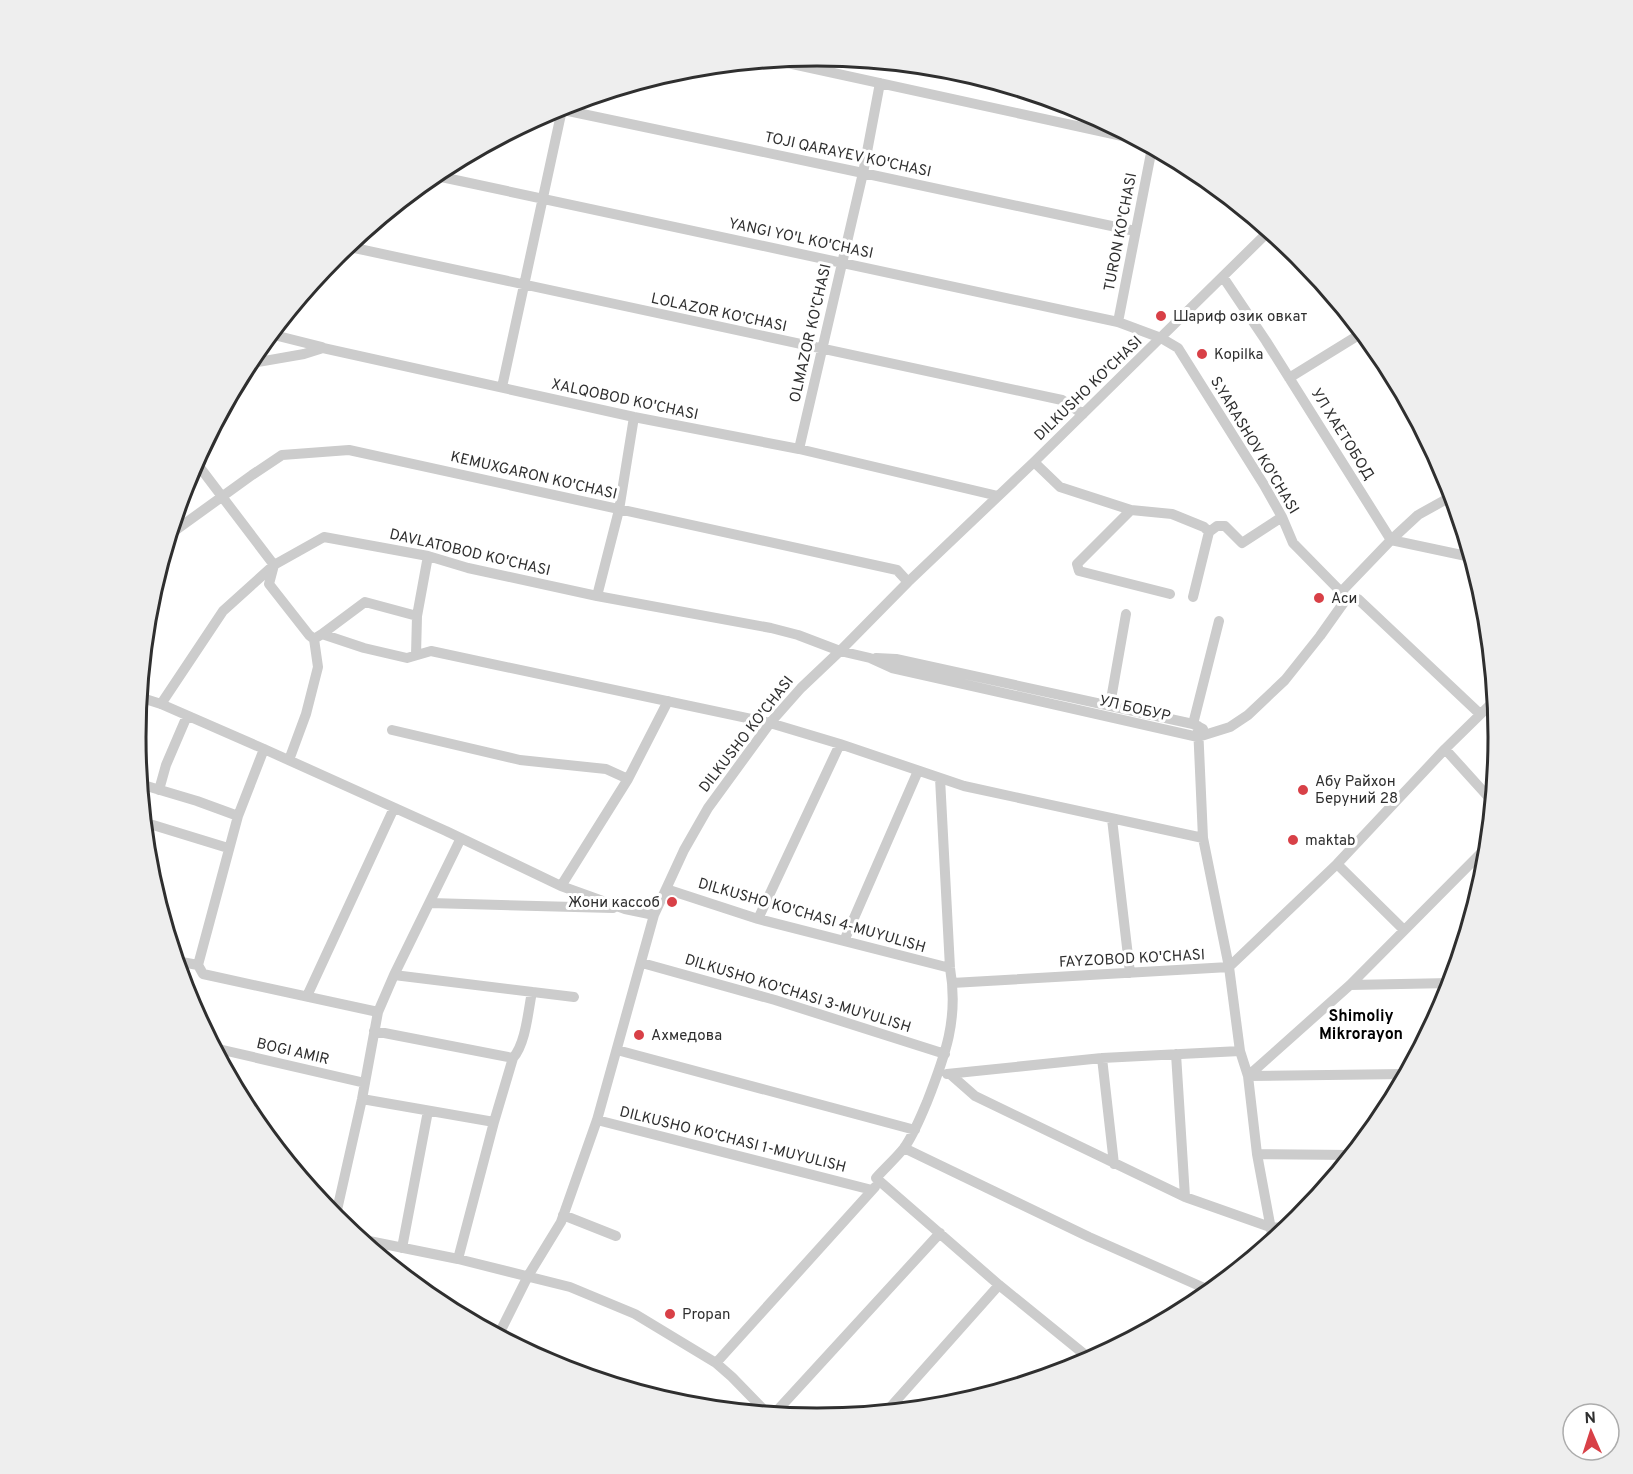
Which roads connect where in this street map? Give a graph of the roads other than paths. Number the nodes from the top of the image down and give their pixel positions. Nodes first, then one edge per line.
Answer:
1 (803, 66) edge
2 (880, 83) junction
3 (576, 111) edge
4 (558, 118) edge
5 (1109, 133) edge
6 (1151, 155) edge
7 (863, 172) junction
8 (446, 178) edge
9 (542, 198) junction
10 (1135, 231) junction
11 (1263, 237) edge
12 (357, 249) edge
13 (842, 262) junction
14 (1223, 277) junction
15 (525, 286) junction
16 (1118, 321) junction
17 (279, 336) edge
18 (1355, 337) edge
19 (1161, 338) junction
20 (323, 348) junction
21 (822, 349) junction
22 (261, 362) edge
23 (1289, 378) junction
24 (502, 387) junction
25 (1083, 414) junction
26 (634, 417) junction
27 (799, 449) junction
28 (1034, 462) junction
29 (202, 470) edge
30 (998, 496) junction
31 (221, 497) junction
32 (1444, 500) edge
33 (619, 510) junction
34 (1131, 510) junction
35 (1282, 516) junction
36 (179, 528) edge
37 (1209, 532) junction
38 (1391, 540) junction
39 (1463, 555) edge
40 (428, 556) junction
41 (274, 565) junction
42 (908, 582) junction
43 (1170, 594) dead end
44 (1344, 595) junction
45 (597, 596) junction
46 (1192, 597) dead end
47 (1126, 614) dead end
48 (417, 616) junction
49 (1220, 621) dead end
50 (318, 636) junction
51 (840, 651) junction
52 (416, 655) junction
53 (870, 658) junction
54 (147, 699) edge
55 (668, 701) junction
56 (161, 704) junction
57 (1110, 705) junction
58 (1487, 708) edge
59 (1480, 714) junction
60 (187, 716) junction
61 (771, 723) junction
62 (1196, 729) junction
63 (392, 730) dead end
64 (840, 744) junction
65 (264, 749) junction
66 (1445, 749) junction
67 (289, 760) junction
68 (918, 771) junction
69 (940, 778) junction
70 (627, 779) junction
71 (147, 786) edge
72 (159, 790) junction
73 (1485, 793) edge
74 (394, 808) junction
75 (238, 816) junction
76 (1112, 819) junction
77 (153, 825) dead end
78 (461, 838) junction
79 (1203, 838) junction
80 (228, 848) junction
81 (1477, 857) edge
82 (1337, 864) junction
83 (561, 886) junction
84 (666, 889) junction
85 (430, 903) junction
86 (625, 909) junction
87 (654, 915) junction
88 (759, 919) junction
89 (1404, 930) junction
90 (844, 941) junction
91 (185, 963) edge
92 (642, 963) junction
93 (198, 965) junction
94 (1229, 967) junction
95 (950, 968) junction
96 (1130, 973) junction
97 (394, 975) junction
98 (952, 983) junction
99 (1440, 983) edge
100 (1350, 985) junction
101 (532, 992) junction
102 (307, 996) junction
103 (574, 997) dead end
104 (378, 1012) junction
105 (374, 1031) junction
106 (224, 1050) edge
107 (617, 1050) junction
108 (1240, 1051) junction
109 (945, 1054) junction
110 (1176, 1054) junction
111 (513, 1058) junction
112 (1102, 1058) junction
113 (950, 1074) junction
114 (1397, 1074) edge
115 (938, 1075) junction
116 (1248, 1076) junction
117 (365, 1083) junction
118 (362, 1099) junction
119 (428, 1111) junction
120 (597, 1120) junction
121 (494, 1122) junction
122 (915, 1130) junction
123 (904, 1149) junction
124 (1257, 1154) junction
125 (1341, 1155) edge
126 (1114, 1164) junction
127 (871, 1187) junction
128 (1185, 1197) junction
129 (338, 1207) edge
130 (563, 1215) junction
131 (1270, 1227) junction
132 (1274, 1227) edge
133 (1271, 1230) edge
134 (940, 1233) junction
135 (616, 1236) dead end
136 (376, 1243) edge
137 (402, 1248) junction
138 (458, 1259) junction
139 (528, 1276) junction
140 (999, 1285) junction
141 (1202, 1286) edge
142 (501, 1329) edge
143 (1082, 1353) edge
144 (716, 1363) junction
145 (894, 1403) edge
146 (760, 1405) edge
147 (780, 1407) edge

1 - 2 street
2 - 5 street
2 - 7 street, OLMAZOR KO'CHASI
3 - 7 street, TOJI QARAYEV KO'CHASI
4 - 9 street
6 - 10 street, TURON KO'CHASI
7 - 10 street, TOJI QARAYEV KO'CHASI
7 - 13 street, OLMAZOR KO'CHASI
8 - 9 street, YANGI YO'L KO'CHASI
9 - 13 street, YANGI YO'L KO'CHASI
9 - 15 street
10 - 16 street, TURON KO'CHASI
11 - 14 street, DILKUSHO KO'CHASI
12 - 15 street, LOLAZOR KO'CHASI
13 - 16 street, YANGI YO'L KO'CHASI
13 - 21 street, OLMAZOR KO'CHASI
14 - 19 street, DILKUSHO KO'CHASI
14 - 23 street, УЛ ХАЕТОБОД
15 - 21 street, LOLAZOR KO'CHASI
15 - 24 street
16 - 19 street, YANGI YO'L KO'CHASI
17 - 20 street
18 - 23 street
19 - 25 street, DILKUSHO KO'CHASI
19 - 35 street, S.YARASHOV KO'CHASI
20 - 22 street, XALQOBOD KO'CHASI
20 - 24 street, XALQOBOD KO'CHASI
21 - 25 street, LOLAZOR KO'CHASI
21 - 27 street, OLMAZOR KO'CHASI
23 - 38 street, УЛ ХАЕТОБОД
24 - 26 street, XALQOBOD KO'CHASI
25 - 28 street, DILKUSHO KO'CHASI
26 - 27 street, XALQOBOD KO'CHASI
26 - 33 street
27 - 30 street, XALQOBOD KO'CHASI
28 - 30 street, DILKUSHO KO'CHASI
28 - 34 street
29 - 31 street
30 - 42 street, DILKUSHO KO'CHASI
31 - 33 street, KEMUXGARON KO'CHASI
31 - 36 street, KEMUXGARON KO'CHASI
31 - 41 street
32 - 38 street
33 - 42 street, KEMUXGARON KO'CHASI
33 - 45 street
34 - 37 street
34 - 43 street
35 - 37 street
35 - 44 street, S.YARASHOV KO'CHASI
37 - 46 street
38 - 39 street
38 - 44 street
40 - 41 street, DAVLATOBOD KO'CHASI
40 - 45 street, DAVLATOBOD KO'CHASI
40 - 48 street
41 - 50 street
41 - 56 street, DAVLATOBOD KO'CHASI
42 - 51 street, DILKUSHO KO'CHASI
44 - 59 street, S.YARASHOV KO'CHASI
44 - 62 street
45 - 51 street, DAVLATOBOD KO'CHASI
47 - 57 street
48 - 50 street
48 - 52 street
49 - 62 street
50 - 52 street
50 - 67 street
51 - 53 street, УЛ БОБУР
51 - 61 street, DILKUSHO KO'CHASI
52 - 55 street
53 - 57 street
53 - 62 street, УЛ БОБУР
54 - 56 street
55 - 61 street
55 - 70 street
56 - 60 street
57 - 62 street
58 - 59 street
59 - 66 street
60 - 65 street
60 - 72 street
61 - 64 street
61 - 84 street, DILKUSHO KO'CHASI
62 - 79 street
63 - 70 street
64 - 68 street
64 - 88 street
65 - 67 street
65 - 75 street
66 - 73 street
66 - 82 street
67 - 74 street
68 - 69 street
68 - 90 street
69 - 76 street
69 - 95 street
70 - 83 street
71 - 72 street
72 - 75 street
74 - 78 street
74 - 102 street
75 - 80 street
76 - 79 street
76 - 96 street
77 - 80 street
78 - 83 street
78 - 85 street
79 - 94 street
80 - 93 street
81 - 89 street
82 - 89 street
82 - 94 street
83 - 86 street
84 - 87 street, DILKUSHO KO'CHASI
84 - 88 street, DILKUSHO KO'CHASI 4-MUYULISH
85 - 86 street
85 - 97 street
86 - 87 street
87 - 92 street, DILKUSHO KO'CHASI
88 - 90 street, DILKUSHO KO'CHASI 4-MUYULISH
89 - 100 street
90 - 95 street, DILKUSHO KO'CHASI 4-MUYULISH
91 - 93 street
92 - 107 street, DILKUSHO KO'CHASI
92 - 109 street, DILKUSHO KO'CHASI 3-MUYULISH
93 - 102 street
94 - 96 street, FAYZOBOD KO'CHASI
94 - 108 street
95 - 98 street
96 - 98 street, FAYZOBOD KO'CHASI
97 - 101 street
97 - 104 street
98 - 109 street
99 - 100 street
100 - 116 street
101 - 103 street
101 - 111 street
102 - 104 street
104 - 105 street
105 - 111 street
105 - 117 street
106 - 117 street
107 - 120 street, DILKUSHO KO'CHASI
107 - 122 street
108 - 110 street
108 - 116 street
109 - 115 street
110 - 112 street
110 - 128 street
111 - 121 street
112 - 113 street
112 - 126 street
113 - 115 street
113 - 126 street
114 - 116 street
115 - 122 street
116 - 124 street
117 - 118 street
118 - 119 street
118 - 129 street
119 - 121 street
119 - 137 street
120 - 127 street, DILKUSHO KO'CHASI 1-MUYULISH
120 - 130 street, DILKUSHO KO'CHASI
121 - 138 street
122 - 123 street
123 - 127 street
123 - 141 street
124 - 125 street
124 - 131 street
126 - 128 street
127 - 134 street
127 - 144 street
128 - 131 street
130 - 135 street
130 - 139 street, DILKUSHO KO'CHASI
131 - 132 street
131 - 133 street
134 - 140 street
134 - 147 street
136 - 137 street
137 - 138 street
138 - 139 street
139 - 142 street, DILKUSHO KO'CHASI
139 - 144 street
140 - 143 street
140 - 145 street
144 - 146 street

